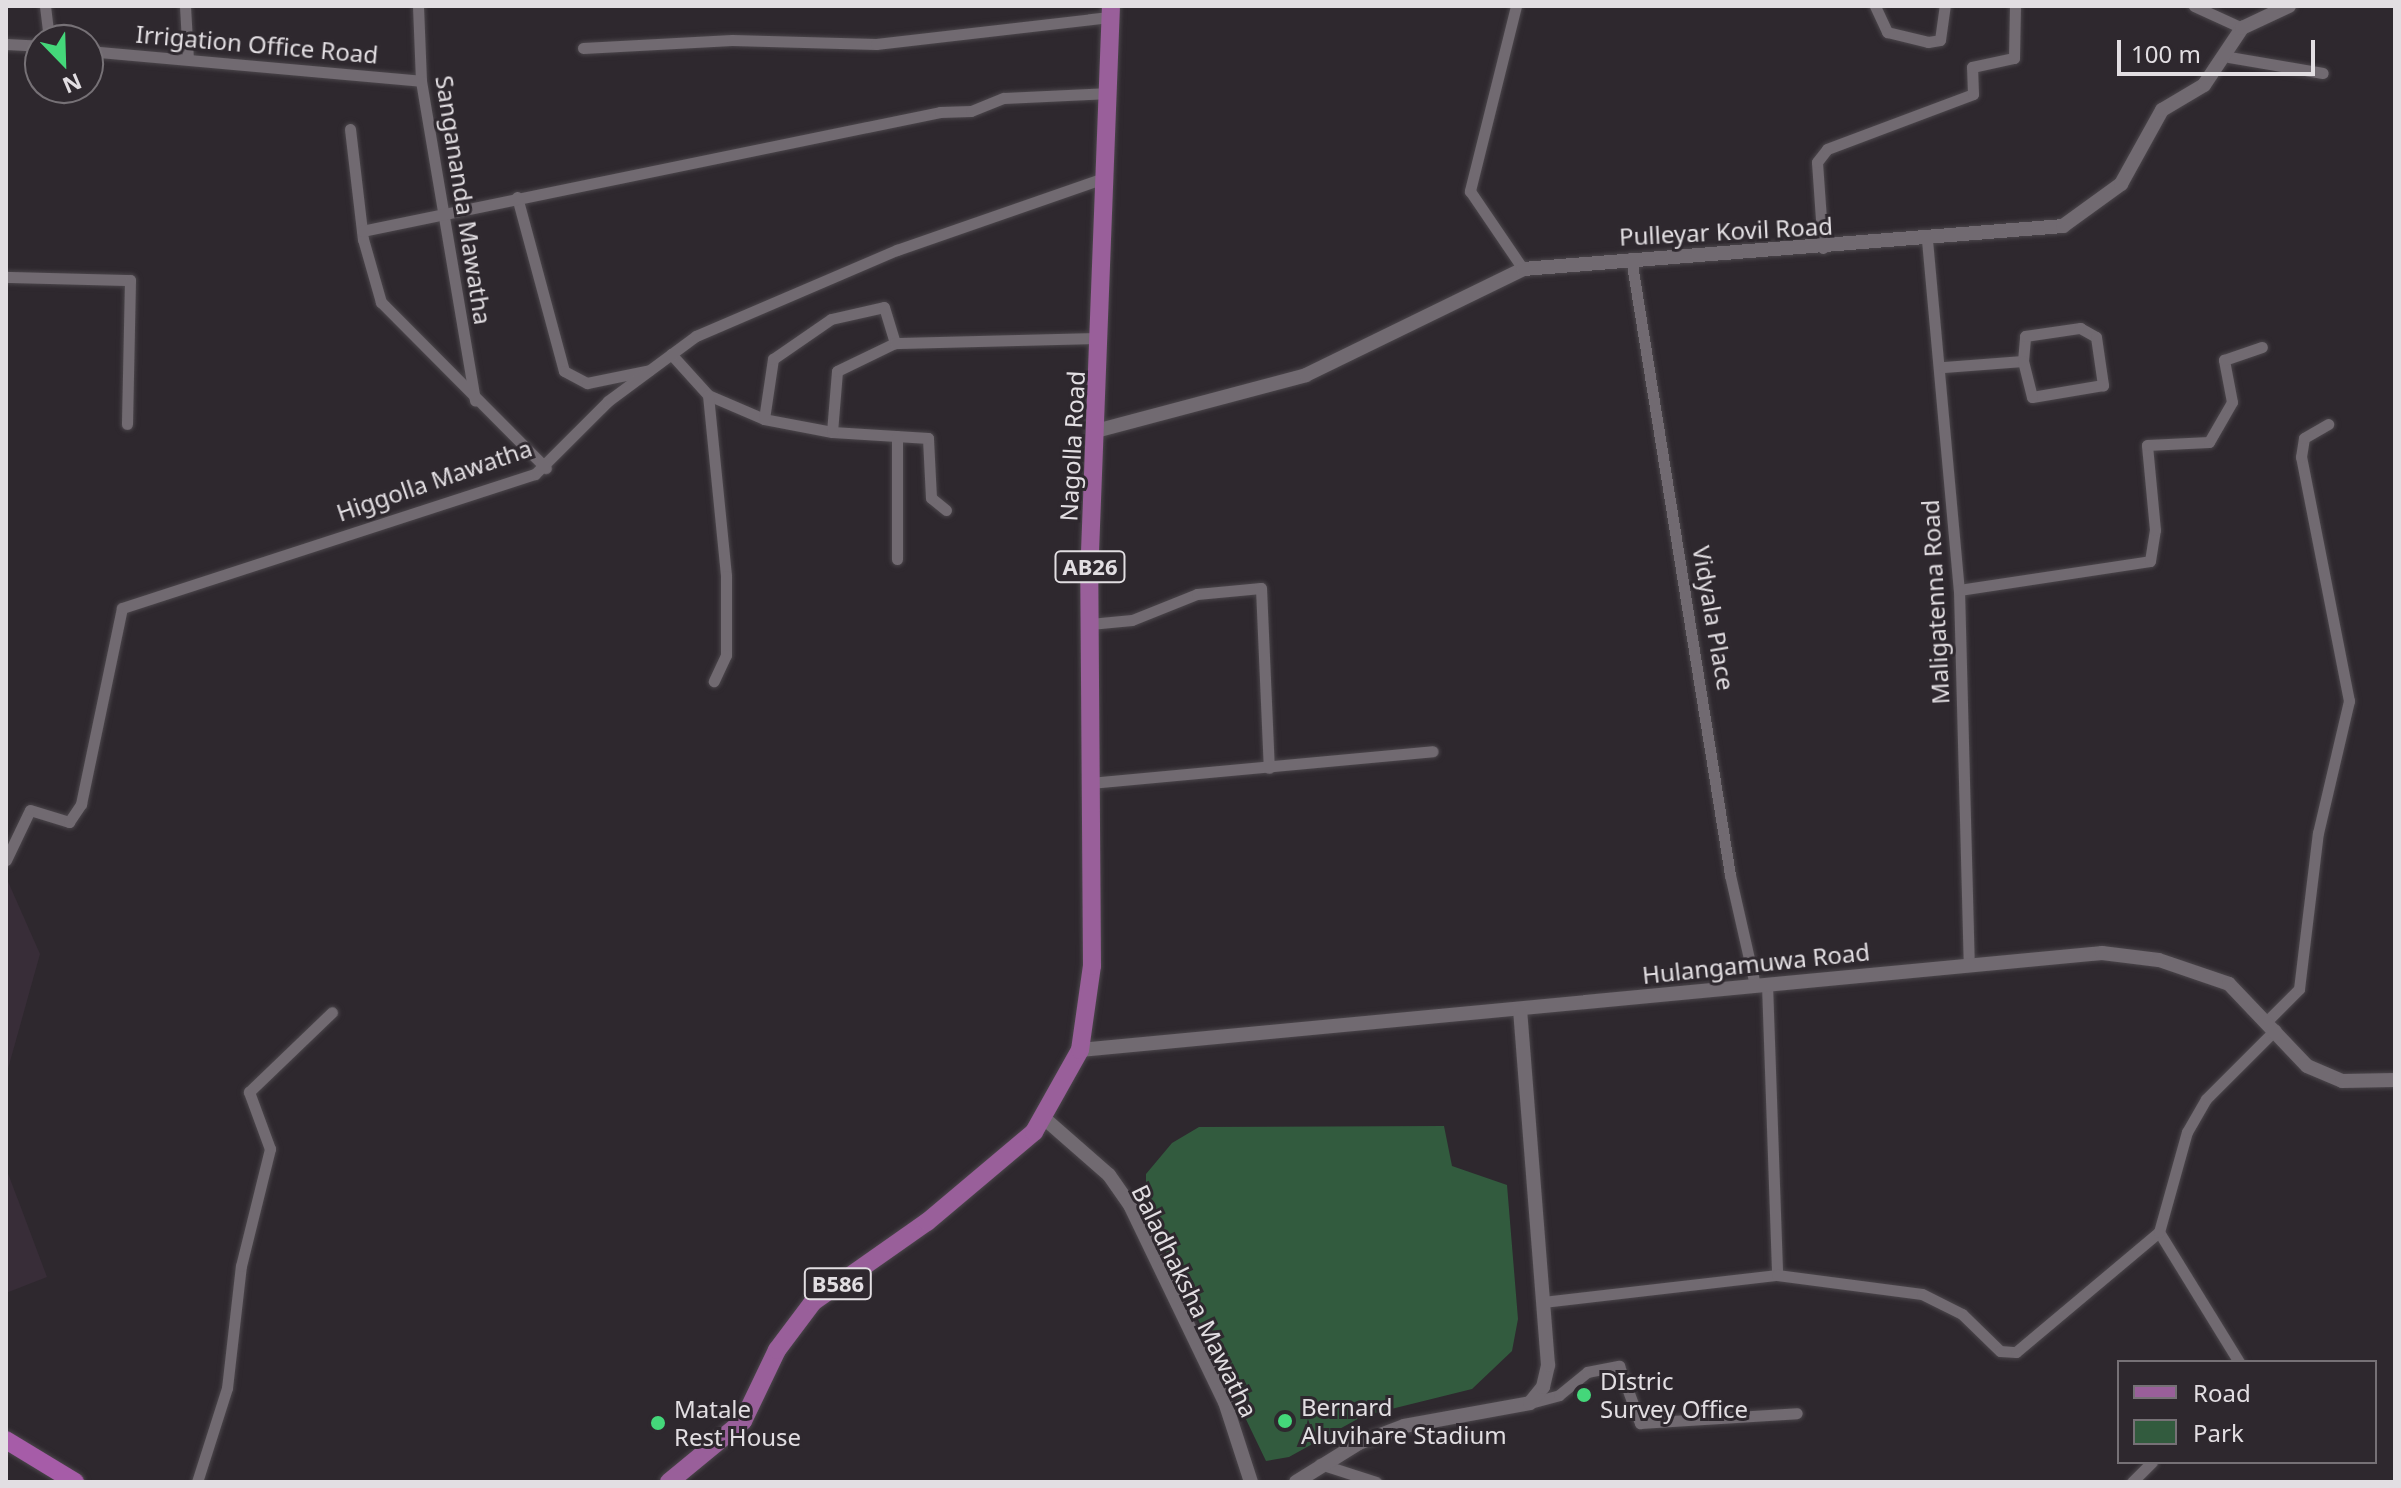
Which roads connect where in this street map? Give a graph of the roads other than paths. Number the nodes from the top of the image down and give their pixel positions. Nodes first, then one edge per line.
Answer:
1 (185, 6) edge
2 (418, 6) edge
3 (1516, 6) edge
4 (1875, 6) edge
5 (1945, 6) edge
6 (2015, 6) edge
7 (2194, 6) edge
8 (2289, 6) edge
9 (1111, 12) edge
10 (2242, 28) junction
11 (583, 48) dead end
12 (104, 52) edge
13 (2229, 57) junction
14 (188, 59) junction
15 (2323, 73) dead end
16 (421, 81) junction
17 (1110, 93) junction
18 (350, 129) dead end
19 (1107, 176) junction
20 (517, 197) junction
21 (442, 212) junction
22 (362, 231) junction
23 (1927, 240) junction
24 (1823, 248) junction
25 (1631, 258) junction
26 (1523, 269) junction
27 (6, 277) edge
28 (1102, 338) junction
29 (895, 343) junction
30 (2262, 347) dead end
31 (671, 354) junction
32 (2023, 361) junction
33 (1944, 367) junction
34 (651, 370) junction
35 (708, 395) junction
36 (475, 401) junction
37 (764, 419) junction
38 (127, 424) dead end
39 (2328, 424) dead end
40 (1096, 431) junction
41 (832, 432) junction
42 (897, 436) junction
43 (546, 468) junction
44 (946, 510) dead end
45 (897, 559) dead end
46 (1959, 590) junction
47 (1090, 624) junction
48 (714, 681) dead end
49 (1433, 751) dead end
50 (1269, 768) junction
51 (1090, 783) junction
52 (6, 860) edge
53 (1969, 964) junction
54 (1761, 984) junction
55 (1520, 1010) junction
56 (332, 1012) dead end
57 (2272, 1025) junction
58 (1080, 1050) junction
59 (2395, 1080) edge
60 (1045, 1119) junction
61 (2159, 1232) junction
62 (1777, 1275) junction
63 (1543, 1302) junction
64 (2238, 1360) edge
65 (1530, 1403) junction
66 (1797, 1413) dead end
67 (6, 1440) edge
68 (1319, 1464) junction
69 (2150, 1464) edge
70 (75, 1482) edge
71 (197, 1482) edge
72 (669, 1482) edge
73 (1251, 1482) edge
74 (1296, 1482) edge
75 (1376, 1482) edge
76 (2132, 1482) edge

1 - 14 street
2 - 16 street, Sangananda Mawatha
3 - 26 street
4 - 5 street
6 - 24 street
7 - 10 street
8 - 10 street
9 - 11 street
9 - 17 main road, Nagolla Road / AB26
10 - 13 street, Pulleyar Kovil Road
12 - 14 street, Irrigation Office Road
13 - 15 street
13 - 23 street, Pulleyar Kovil Road
14 - 16 street, Irrigation Office Road
16 - 21 street, Sangananda Mawatha
17 - 19 main road, Nagolla Road / AB26
17 - 20 street
18 - 22 street
19 - 28 main road, Nagolla Road / AB26
19 - 31 street, Higgolla Mawatha
20 - 21 street
20 - 34 street
21 - 22 street
21 - 36 street, Sangananda Mawatha
22 - 36 street
23 - 24 street, Pulleyar Kovil Road
23 - 33 street, Maligatenna Road
24 - 25 street, Pulleyar Kovil Road
25 - 26 street, Pulleyar Kovil Road
25 - 54 street, Vidyala Place
26 - 40 street, Pulleyar Kovil Road
27 - 38 street
28 - 29 street
28 - 40 main road, Nagolla Road / AB26
29 - 37 street
29 - 41 street
30 - 46 street
31 - 34 street, Higgolla Mawatha
31 - 35 street
32 - 32 street
32 - 33 street
33 - 46 street, Maligatenna Road
34 - 43 street, Higgolla Mawatha
35 - 37 street
35 - 48 street
36 - 43 street
37 - 41 street
39 - 57 street
40 - 47 main road, Nagolla Road / AB26
41 - 42 street
42 - 44 street
42 - 45 street
43 - 52 street, Higgolla Mawatha
46 - 53 street, Maligatenna Road
47 - 50 street
47 - 51 main road, Nagolla Road / AB26
49 - 50 street
50 - 51 street
51 - 58 main road, Nagolla Road / AB26
53 - 54 street, Hulangamuwa Road
53 - 57 street, Hulangamuwa Road
54 - 55 street, Hulangamuwa Road
54 - 62 street, Vidyala Place
55 - 58 street, Hulangamuwa Road
55 - 63 street
56 - 71 street
57 - 59 street, Hulangamuwa Road
57 - 61 street
58 - 60 main road, Nagolla Road / AB26
60 - 72 main road, B586
60 - 73 street, Baladhaksha Mawatha
61 - 62 street
61 - 64 street
62 - 63 street
63 - 65 street
65 - 66 street
65 - 68 street
67 - 70 highway
68 - 74 street
68 - 75 street
69 - 76 street

